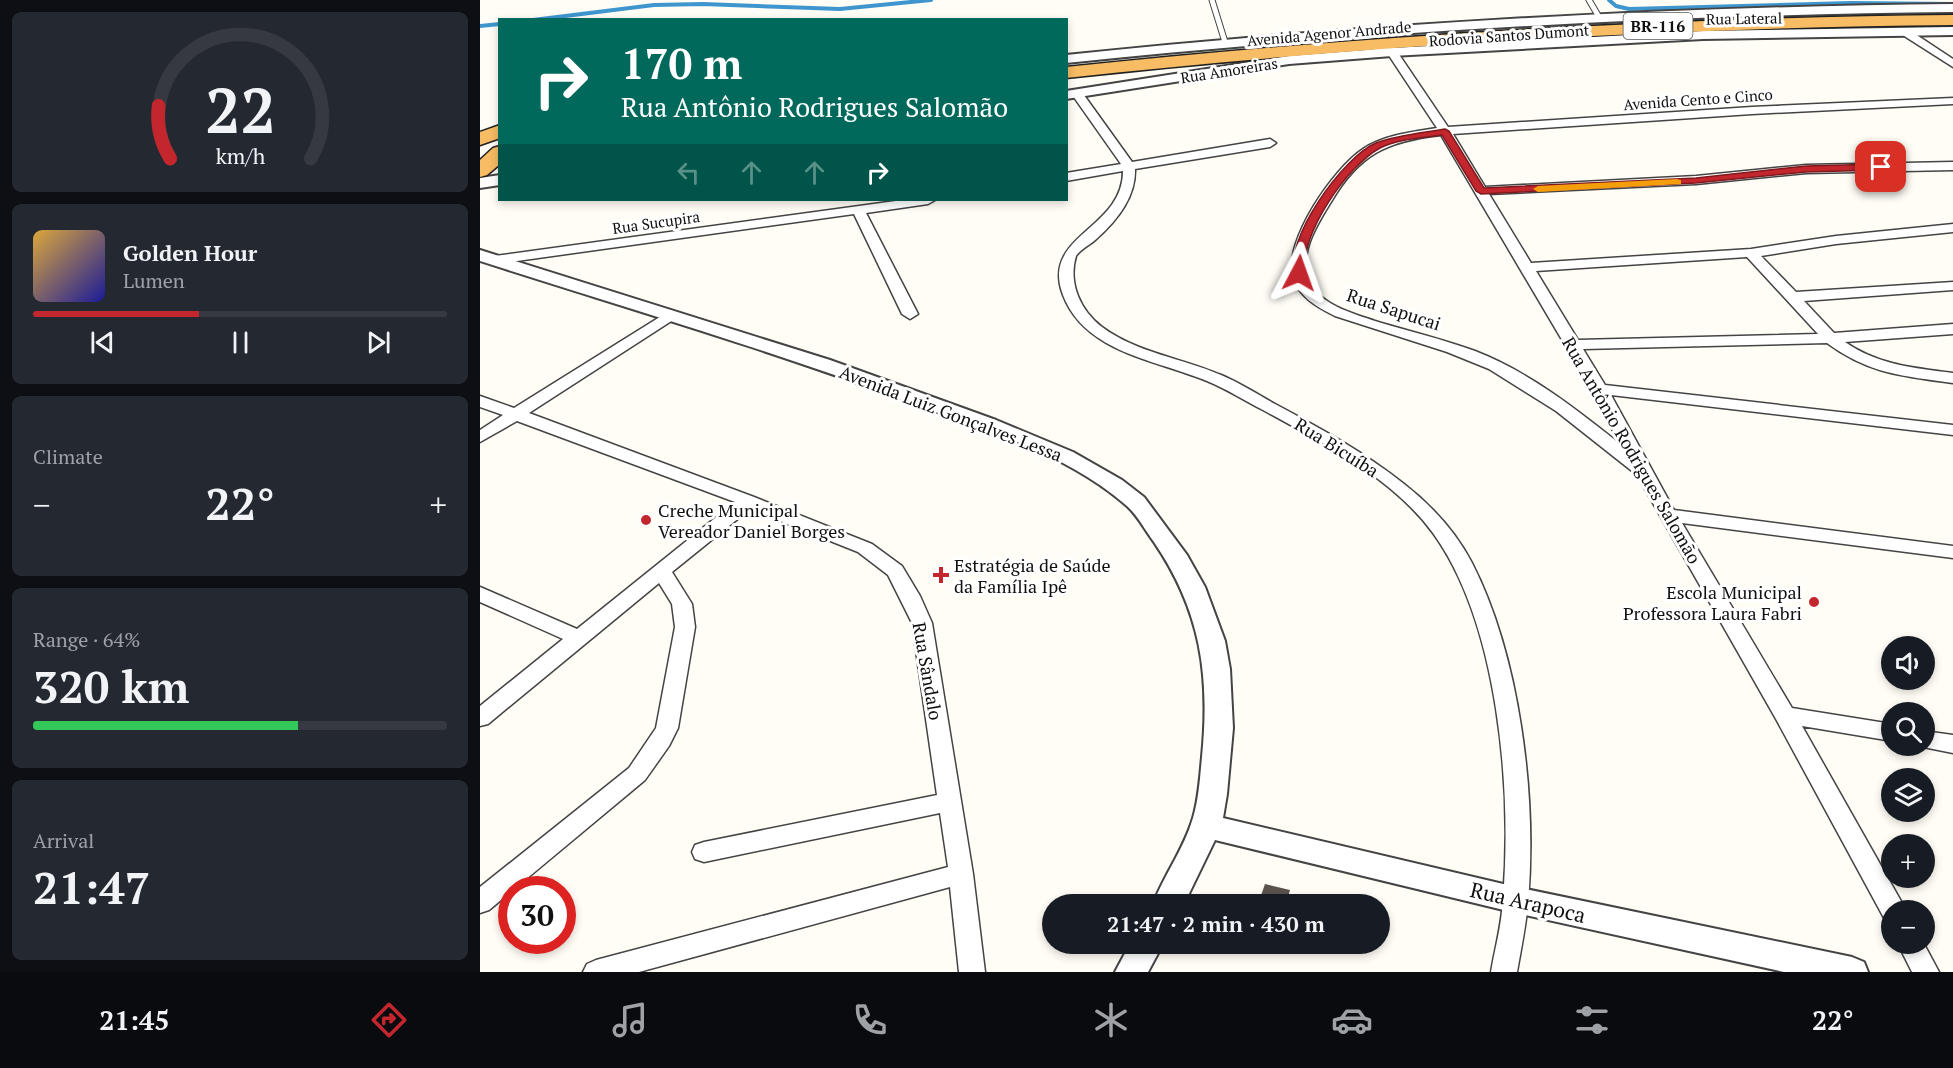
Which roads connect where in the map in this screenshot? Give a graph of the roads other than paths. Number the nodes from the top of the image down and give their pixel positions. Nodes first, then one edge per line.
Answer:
1 (1212, 0) edge
2 (1589, 0) edge
3 (1953, 9) edge
4 (1953, 20) edge
5 (1611, 28) junction
6 (1697, 30) junction
7 (1902, 30) junction
8 (1558, 31) junction
9 (1953, 31) edge
10 (1443, 40) junction
11 (1364, 44) junction
12 (1486, 46) junction
13 (1222, 49) junction
14 (1151, 50) junction
15 (1392, 52) junction
16 (1068, 59) edge
17 (1289, 60) junction
18 (1171, 61) junction
19 (1953, 64) edge
20 (1068, 73) edge
21 (1138, 84) junction
22 (1072, 94) edge
23 (1953, 101) edge
24 (1445, 131) junction
25 (493, 139) edge
26 (1270, 143) dead end
27 (480, 153) edge
28 (1936, 166) junction
29 (1953, 166) edge
30 (1130, 167) junction
31 (480, 171) edge
32 (1953, 173) edge
33 (1068, 177) edge
34 (498, 180) edge
35 (480, 183) edge
36 (1481, 191) junction
37 (922, 201) edge
38 (858, 211) junction
39 (1953, 228) edge
40 (1751, 253) junction
41 (487, 258) edge
42 (1528, 267) junction
43 (1953, 286) edge
44 (1794, 297) junction
45 (910, 314) dead end
46 (671, 315) junction
47 (1953, 329) edge
48 (1830, 338) junction
49 (1573, 345) junction
50 (1953, 378) edge
51 (1599, 389) junction
52 (480, 401) edge
53 (517, 414) junction
54 (1953, 430) edge
55 (480, 437) edge
56 (1646, 472) junction
57 (748, 501) junction
58 (1668, 515) junction
59 (1953, 552) edge
60 (662, 571) junction
61 (480, 594) edge
62 (579, 638) junction
63 (1785, 715) junction
64 (480, 718) edge
65 (1881, 731) edge
66 (1935, 741) edge
67 (1953, 744) edge
68 (950, 802) junction
69 (1206, 826) junction
70 (704, 852) dead end
71 (961, 874) junction
72 (1174, 894) edge
73 (1516, 900) junction
74 (1887, 900) edge
75 (480, 902) edge
76 (1141, 954) edge
77 (1916, 954) edge
78 (596, 972) edge
79 (972, 972) edge
80 (1131, 972) edge
81 (1504, 972) edge
82 (1852, 972) edge
83 (1926, 972) edge

1 - 13 lane
2 - 5 lane
3 - 5 street
4 - 6 highway, Rodovia Santos Dumont / BR-116
5 - 6 highway, Rodovia Santos Dumont / BR-116
5 - 8 highway, Rodovia Santos Dumont / BR-116
6 - 7 street, Rua Lateral
7 - 9 street, Rua Lateral
7 - 19 street
8 - 10 highway, Rodovia Santos Dumont / BR-116
8 - 12 street
8 - 13 street, Avenida Agenor Andrade
10 - 11 highway, Rodovia Santos Dumont / BR-116
10 - 12 highway
11 - 13 highway, Rodovia Santos Dumont / BR-116
11 - 15 street
12 - 15 street
13 - 14 street, Avenida Agenor Andrade
13 - 17 highway
13 - 18 highway, Rodovia Santos Dumont / BR-116
14 - 16 street, Avenida Agenor Andrade
14 - 18 highway
15 - 17 street, Rua Amoreiras
15 - 24 street, Rua Antônio Rodrigues Salomão
17 - 21 street, Rua Amoreiras
18 - 20 highway, Rodovia Santos Dumont / BR-116
18 - 21 highway
21 - 22 street, Rua Amoreiras
22 - 30 street
23 - 24 street, Avenida Cento e Cinco
24 - 36 street, Rua Antônio Rodrigues Salomão
24 - 56 street, Rua Sapucai
25 - 27 highway
25 - 31 highway
26 - 30 street
28 - 29 street
28 - 32 street
28 - 36 street
30 - 33 street
30 - 73 street, Rua Bicuíba
34 - 35 street
36 - 42 street, Rua Antônio Rodrigues Salomão
37 - 38 street, Rua Sucupira
38 - 41 street, Rua Sucupira
38 - 45 street
39 - 40 street
40 - 42 street
40 - 44 street
41 - 46 street, Avenida Luiz Gonçalves Lessa
42 - 49 street, Rua Antônio Rodrigues Salomão
43 - 44 street
44 - 48 street
46 - 53 street
46 - 69 street, Avenida Luiz Gonçalves Lessa
47 - 48 street
48 - 49 street
48 - 50 street
49 - 51 street, Rua Antônio Rodrigues Salomão
51 - 54 street
51 - 56 street, Rua Antônio Rodrigues Salomão
52 - 53 street, Rua Sândalo
53 - 55 street
53 - 57 street, Rua Sândalo
56 - 58 street, Rua Antônio Rodrigues Salomão
57 - 60 street
57 - 68 street, Rua Sândalo
58 - 59 street
58 - 63 street, Rua Antônio Rodrigues Salomão
60 - 62 street
60 - 75 street
61 - 62 street
62 - 64 street
63 - 65 street
63 - 74 street, Rua Antônio Rodrigues Salomão
66 - 67 street
68 - 70 street
68 - 71 street, Rua Sândalo
69 - 72 street, Avenida Luiz Gonçalves Lessa
69 - 73 street, Rua Arapoca
71 - 78 street
71 - 79 street, Rua Sândalo
73 - 81 street, Rua Bicuíba
73 - 82 street, Rua Arapoca
76 - 80 street
77 - 83 street

